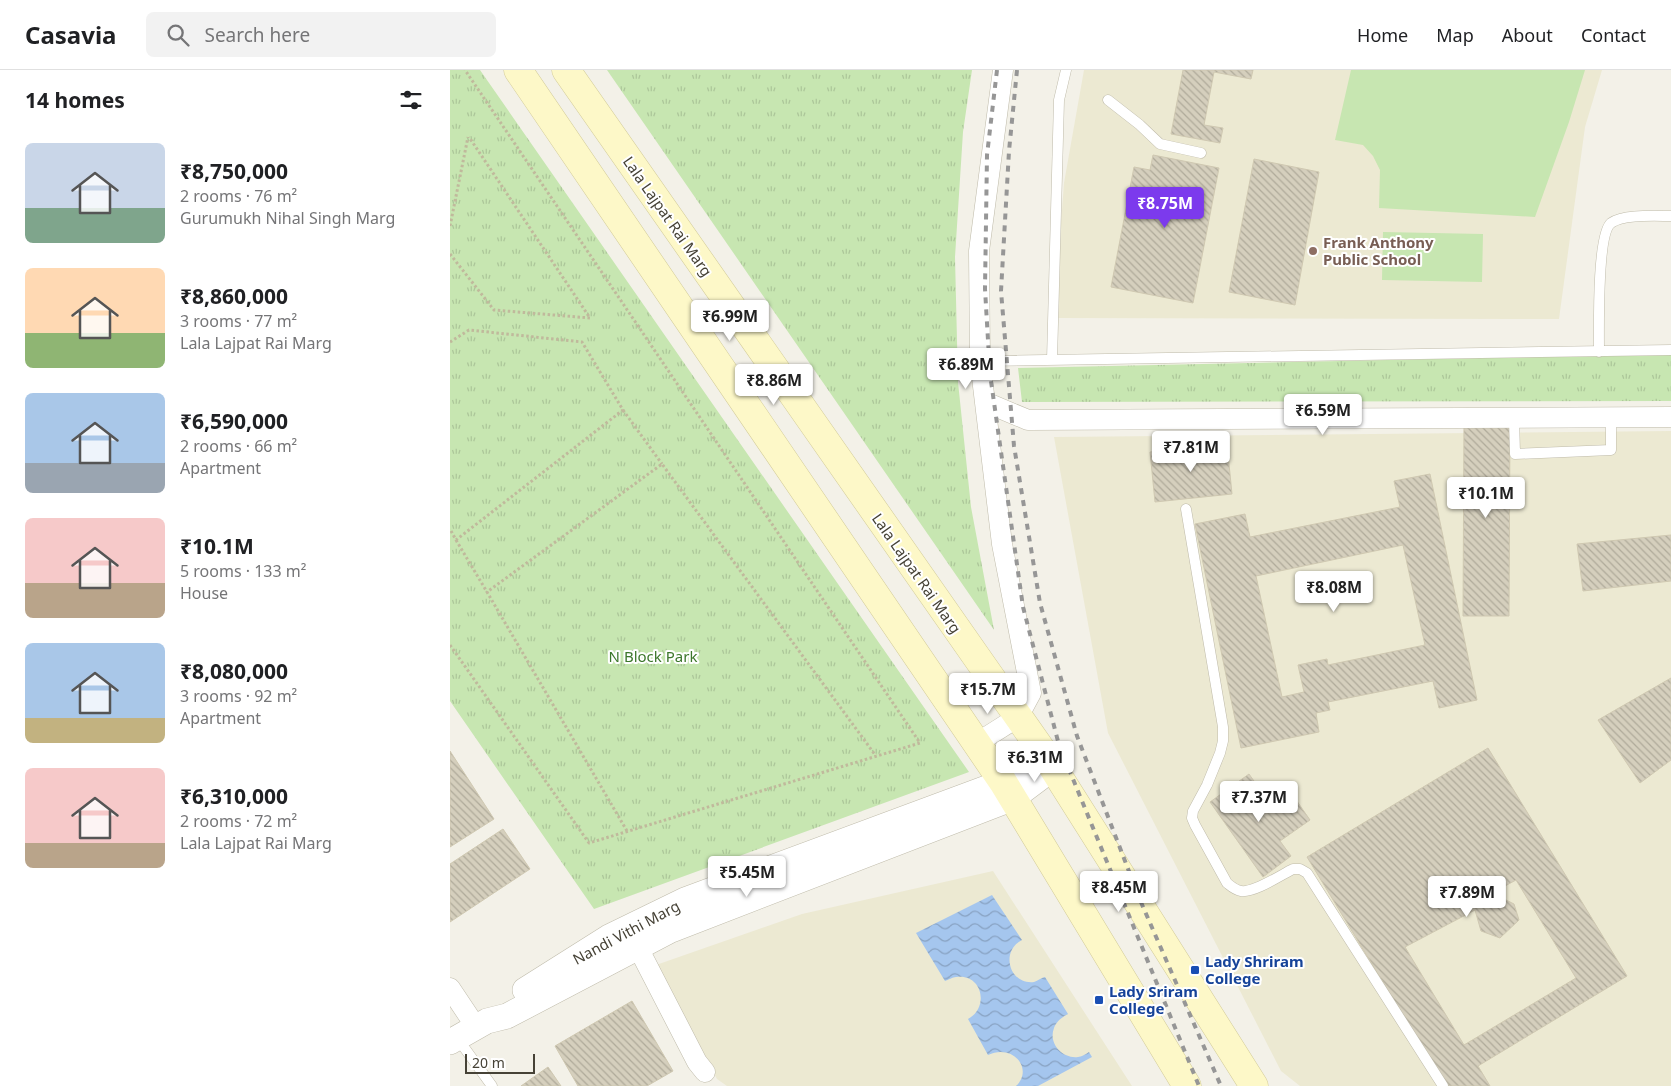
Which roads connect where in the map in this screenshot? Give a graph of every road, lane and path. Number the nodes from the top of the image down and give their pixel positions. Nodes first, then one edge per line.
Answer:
1 (465, 70) edge
2 (518, 70) edge
3 (566, 70) edge
4 (1003, 70) edge
5 (1066, 70) edge
6 (1108, 100) dead end
7 (1201, 153) dead end
8 (1671, 216) edge
9 (450, 226) edge
10 (450, 254) edge
11 (450, 342) edge
12 (760, 348) junction
13 (1671, 350) edge
14 (1599, 352) junction
15 (1052, 360) junction
16 (980, 361) junction
17 (724, 372) junction
18 (985, 402) junction
19 (799, 404) junction
20 (621, 407) junction
21 (1611, 417) junction
22 (1671, 417) edge
23 (1514, 418) junction
24 (764, 431) junction
25 (662, 464) junction
26 (1186, 509) dead end
27 (450, 529) edge
28 (456, 540) junction
29 (487, 592) junction
30 (450, 645) edge
31 (1018, 717) junction
32 (977, 743) junction
33 (876, 756) junction
34 (1048, 760) junction
35 (1008, 790) junction
36 (627, 831) junction
37 (632, 938) junction
38 (450, 988) edge
39 (468, 1032) edge
40 (706, 1072) dead end
41 (492, 1086) edge
42 (1188, 1086) edge
43 (1254, 1086) edge
44 (1443, 1086) edge

1 - 33 path
2 - 17 main road
3 - 12 main road, Lala Lajpat Rai Marg
4 - 16 street
5 - 15 lane
6 - 7 lane
8 - 14 lane
9 - 10 path
11 - 20 path
12 - 17 main road
12 - 19 main road, Lala Lajpat Rai Marg
13 - 14 lane
14 - 15 lane
15 - 16 lane
16 - 18 street
17 - 24 main road
18 - 23 street
18 - 31 street
19 - 24 main road
19 - 31 main road, Lala Lajpat Rai Marg
20 - 25 path
20 - 28 path
21 - 22 street
21 - 23 street
21 - 23 lane
24 - 32 main road
25 - 29 path
25 - 33 path
26 - 44 lane
27 - 28 path
28 - 29 path
29 - 36 path
30 - 36 path
31 - 32 street
31 - 34 main road, Lala Lajpat Rai Marg
32 - 35 main road
33 - 36 path
34 - 35 street, Nandi Vithi Marg
34 - 43 main road, Lala Lajpat Rai Marg
35 - 37 street, Nandi Vithi Marg
35 - 42 main road
37 - 39 street, Nandi Vithi Marg
37 - 40 street
38 - 39 street
39 - 41 lane

